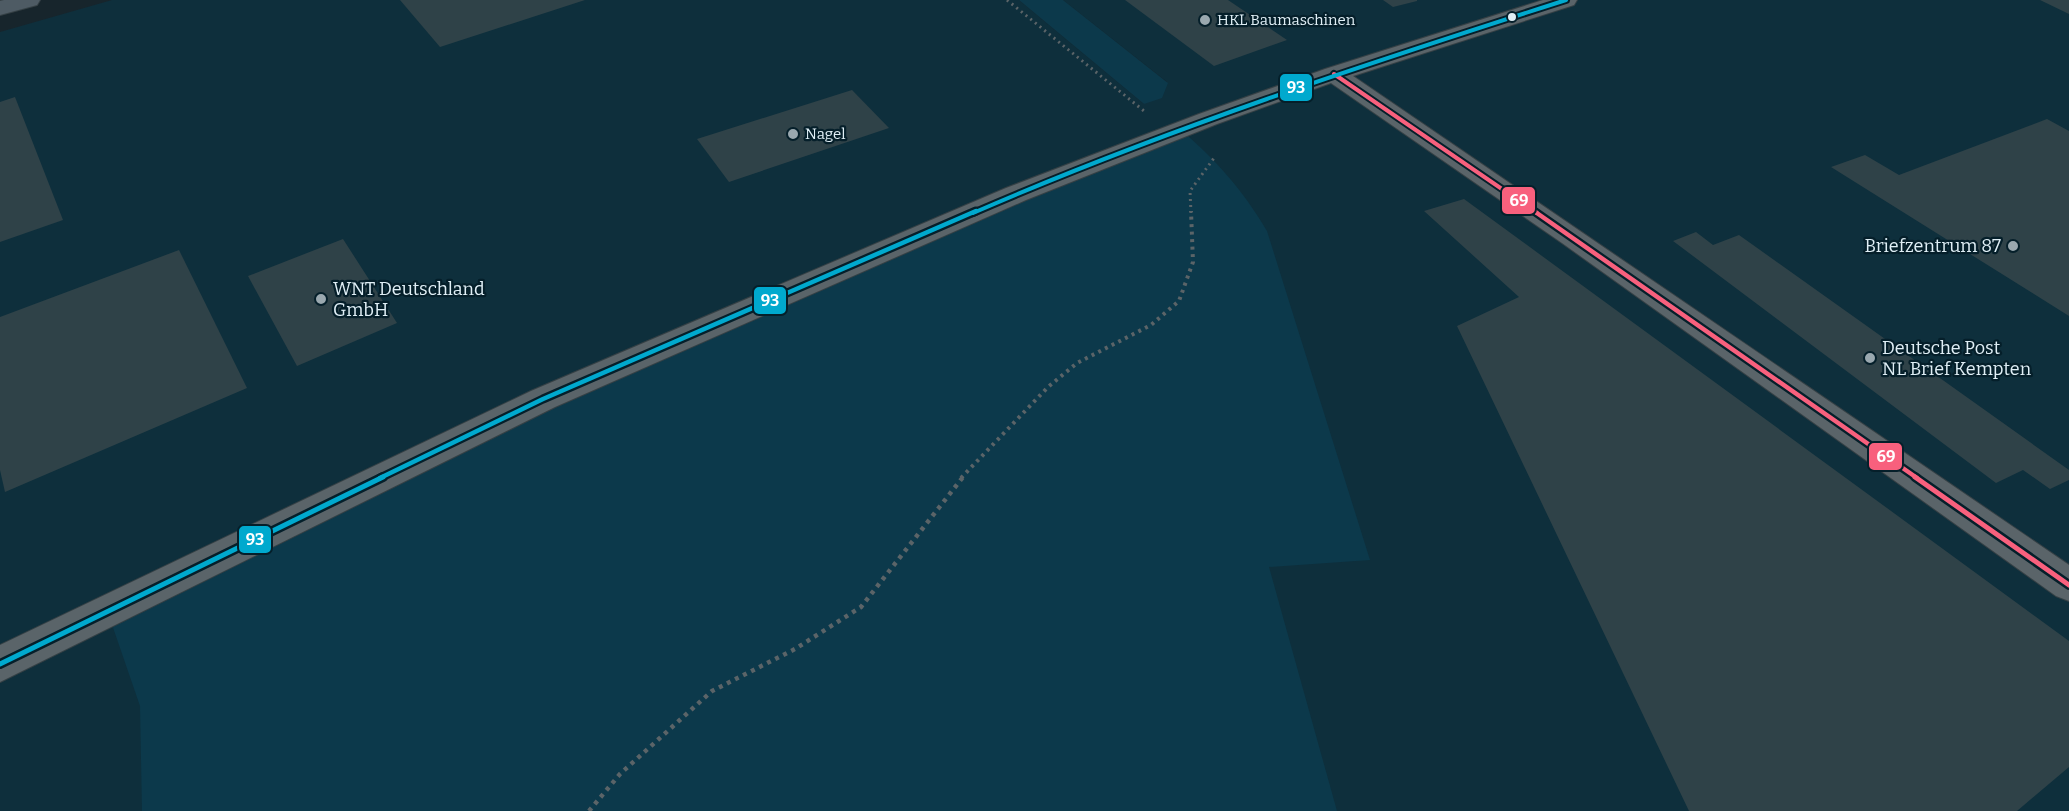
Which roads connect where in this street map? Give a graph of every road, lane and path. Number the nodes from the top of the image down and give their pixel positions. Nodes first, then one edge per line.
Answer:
1 (29, 0) edge
2 (1007, 0) edge
3 (1566, 0) edge
4 (0, 8) edge
5 (1334, 74) junction
6 (1169, 134) junction
7 (1214, 158) dead end
8 (2069, 585) edge
9 (0, 664) edge
10 (589, 811) edge

1 - 4 highway
2 - 6 path
3 - 5 street
5 - 6 street
5 - 8 street
6 - 9 street
7 - 10 path

